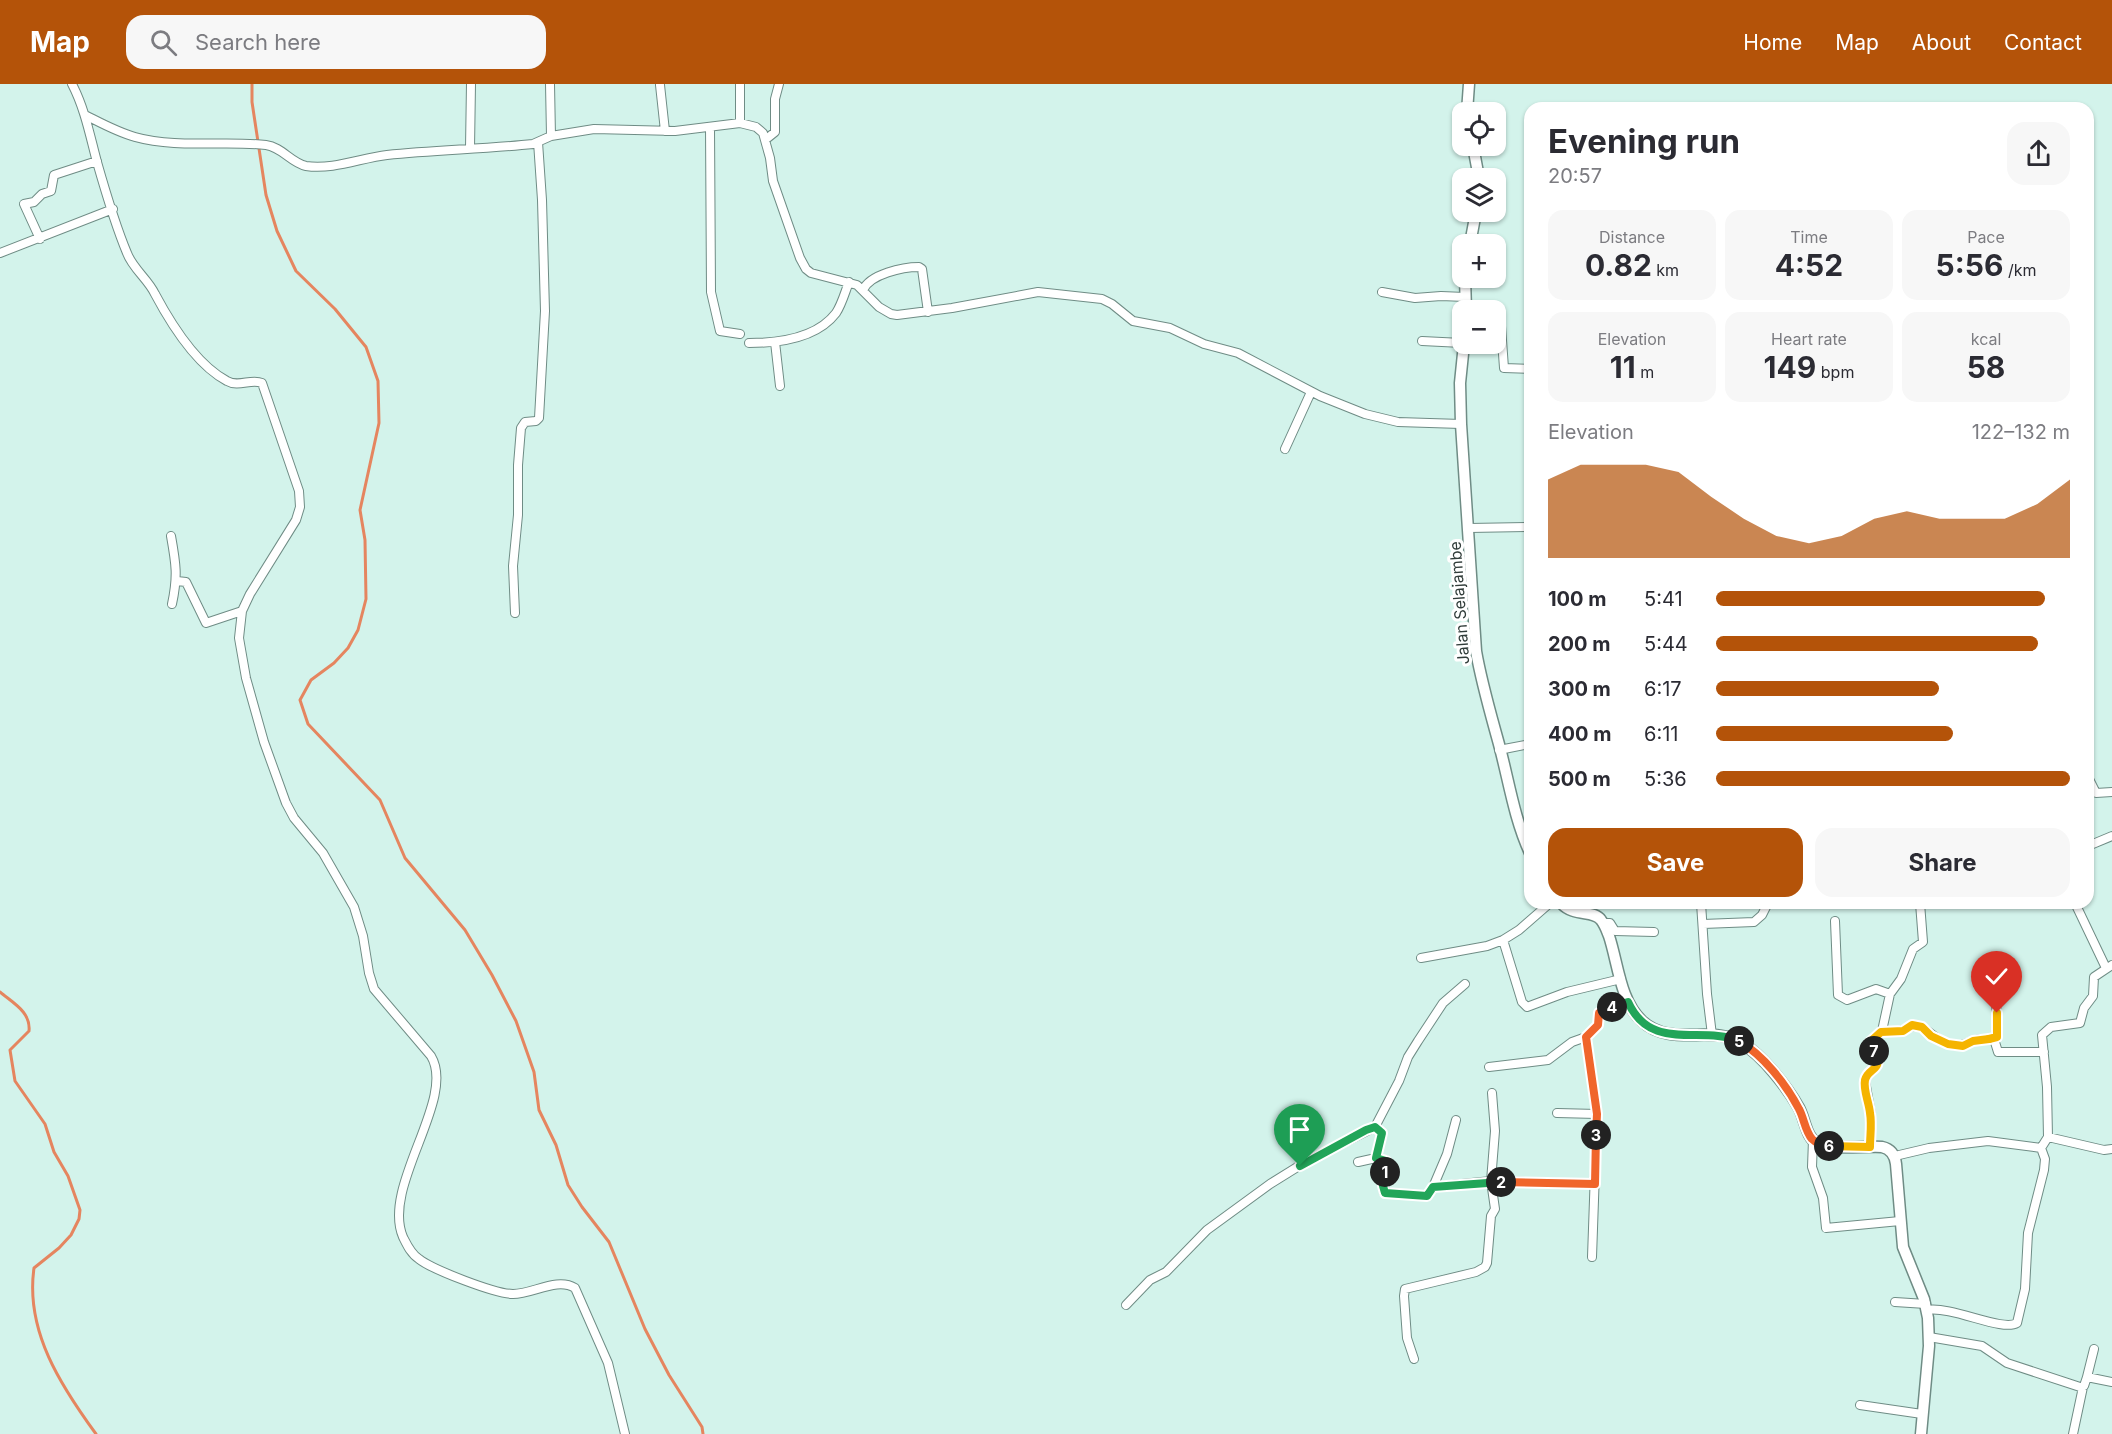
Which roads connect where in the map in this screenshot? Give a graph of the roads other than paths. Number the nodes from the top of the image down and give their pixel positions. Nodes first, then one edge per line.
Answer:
1 (72, 84) edge
2 (471, 84) edge
3 (550, 84) edge
4 (740, 84) edge
5 (779, 84) edge
6 (1469, 84) edge
7 (660, 86) dead end
8 (1468, 102) edge
9 (85, 115) junction
10 (740, 123) junction
11 (710, 127) junction
12 (664, 131) junction
13 (550, 136) junction
14 (765, 140) junction
15 (538, 142) junction
16 (470, 148) junction
17 (97, 161) junction
18 (113, 209) junction
19 (40, 239) junction
20 (0, 253) edge
21 (849, 282) junction
22 (1465, 288) edge
23 (863, 290) junction
24 (1382, 292) dead end
25 (1465, 297) junction
26 (1465, 300) edge
27 (928, 312) junction
28 (740, 334) dead end
29 (1422, 341) dead end
30 (775, 342) junction
31 (749, 343) dead end
32 (1452, 343) edge
33 (1462, 354) edge
34 (1503, 354) edge
35 (1524, 369) edge
36 (780, 386) dead end
37 (1311, 392) junction
38 (1461, 424) junction
39 (1285, 450) dead end
40 (1524, 527) edge
41 (1469, 528) junction
42 (171, 536) dead end
43 (177, 581) junction
44 (172, 604) dead end
45 (242, 611) junction
46 (515, 613) dead end
47 (1524, 745) edge
48 (1499, 750) junction
49 (2094, 789) edge
50 (2112, 792) edge
51 (1524, 828) edge
52 (2112, 836) edge
53 (2094, 844) edge
54 (1543, 909) edge
55 (1568, 909) edge
56 (1702, 909) edge
57 (1765, 909) edge
58 (1920, 909) edge
59 (2078, 909) edge
60 (1835, 921) dead end
61 (1604, 923) junction
62 (1703, 924) junction
63 (1654, 932) dead end
64 (1503, 940) junction
65 (1421, 958) dead end
66 (2109, 966) edge
67 (1621, 979) junction
68 (1465, 984) dead end
69 (1995, 988) dead end
70 (1890, 994) junction
71 (1628, 1002) junction
72 (1881, 1032) junction
73 (1712, 1035) junction
74 (1586, 1037) junction
75 (1994, 1039) junction
76 (2044, 1052) junction
77 (1489, 1067) dead end
78 (1492, 1093) dead end
79 (1557, 1113) dead end
80 (1597, 1114) junction
81 (1456, 1120) dead end
82 (1375, 1127) junction
83 (2048, 1137) junction
84 (1813, 1140) junction
85 (1870, 1147) junction
86 (2041, 1148) junction
87 (2112, 1149) edge
88 (1895, 1156) junction
89 (1376, 1158) junction
90 (1358, 1162) dead end
91 (1491, 1181) junction
92 (1595, 1184) junction
93 (1433, 1187) junction
94 (1900, 1221) junction
95 (1592, 1257) dead end
96 (1895, 1302) dead end
97 (1126, 1305) dead end
98 (1927, 1307) junction
99 (1929, 1337) junction
100 (2094, 1349) dead end
101 (1414, 1359) dead end
102 (2087, 1377) junction
103 (2112, 1382) edge
104 (2084, 1387) junction
105 (1860, 1405) dead end
106 (1922, 1414) junction
107 (625, 1434) edge
108 (1921, 1434) edge
109 (2073, 1434) edge

1 - 9 street
2 - 16 street
3 - 13 street
4 - 10 street
5 - 14 street
6 - 8 street
7 - 12 street
9 - 16 street
9 - 17 street
10 - 11 street
10 - 14 street
11 - 12 street
11 - 28 street
12 - 13 street
13 - 15 street
14 - 21 street
15 - 16 street
15 - 46 street
17 - 18 street
17 - 19 street
18 - 19 street
18 - 45 street
19 - 20 street
21 - 23 street
21 - 30 street
22 - 25 street
23 - 27 street
23 - 27 street
24 - 25 street
25 - 26 street
27 - 37 street
29 - 32 street
30 - 31 street
30 - 36 street
33 - 38 street, Jalan Selajambe
34 - 35 street
37 - 38 street
37 - 39 street
38 - 41 street, Jalan Selajambe
40 - 41 street
41 - 48 street, Jalan Selajambe
42 - 43 street
43 - 44 street
43 - 45 street
45 - 107 street
47 - 48 street
48 - 51 street, Jalan Selajambe
49 - 50 street
52 - 53 street
54 - 64 street
55 - 61 street
56 - 62 street
57 - 62 street
58 - 70 street
59 - 66 street
60 - 70 street
61 - 63 street
61 - 67 street
62 - 73 street
64 - 65 street
64 - 67 street
66 - 76 street
67 - 71 street
68 - 82 street
69 - 75 street
70 - 72 street
71 - 73 street
71 - 74 street
72 - 75 street
72 - 85 street
73 - 84 street
74 - 77 street
74 - 80 street
75 - 76 street
76 - 83 street
78 - 91 street
79 - 80 street
80 - 92 street
81 - 93 street
82 - 89 street
82 - 97 street
83 - 86 street
83 - 87 street
84 - 85 street
84 - 94 street
85 - 88 street
86 - 88 street
86 - 98 street
88 - 94 street
89 - 90 street
89 - 93 street
91 - 92 street
91 - 93 street
91 - 101 street
92 - 95 street
94 - 98 street
96 - 98 street
98 - 99 street
99 - 104 street
99 - 106 street
100 - 102 street
102 - 103 street
102 - 104 street
104 - 109 street
105 - 106 street
106 - 108 street

